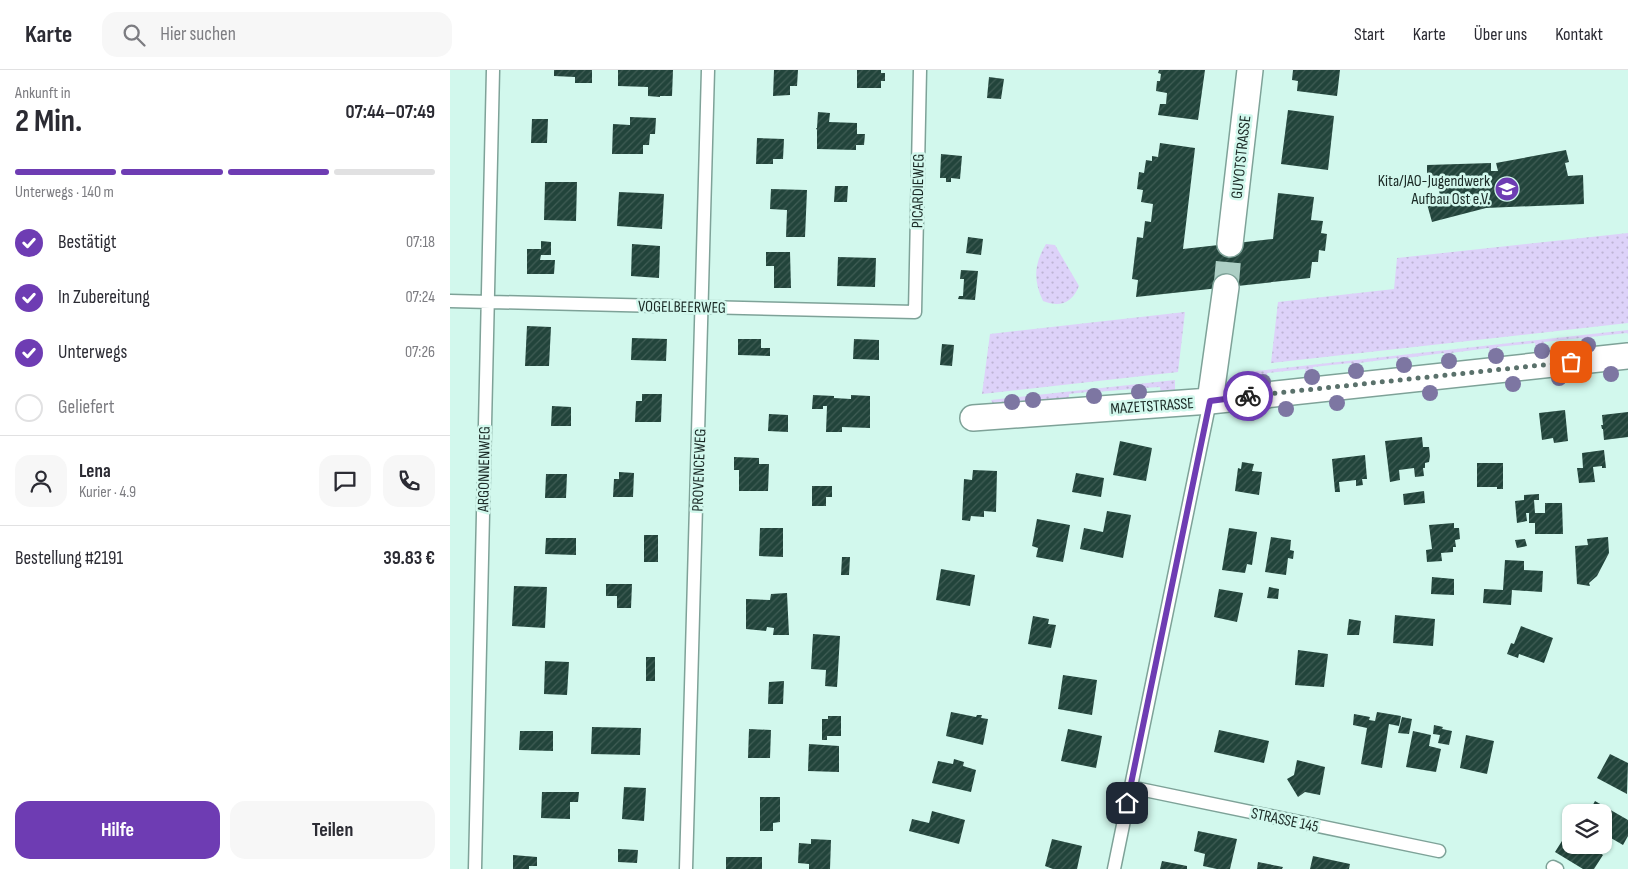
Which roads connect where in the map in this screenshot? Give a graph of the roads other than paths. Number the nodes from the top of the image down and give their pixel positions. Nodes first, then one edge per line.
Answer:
1 (493, 70) edge
2 (708, 70) edge
3 (920, 70) edge
4 (1250, 70) edge
5 (1230, 244) tunnel mouth
6 (1226, 287) tunnel mouth
7 (450, 300) edge
8 (487, 302) junction
9 (702, 306) junction
10 (915, 312) joint
11 (1628, 356) edge
12 (1210, 401) junction
13 (973, 418) dead end
14 (1130, 787) junction
15 (1439, 851) dead end
16 (475, 869) edge
17 (686, 869) edge
18 (1114, 869) edge

1 - 8 lane, ARGONNENWEG
2 - 9 lane, PROVENCEWEG
3 - 10 lane, PICARDIEWEG
4 - 5 street, GUYOTSTRASSE
6 - 12 street
7 - 8 lane, VOGELBEERWEG
8 - 9 lane, VOGELBEERWEG
8 - 16 lane, ARGONNENWEG
9 - 10 lane, VOGELBEERWEG
9 - 17 lane, PROVENCEWEG
11 - 12 street, MAZETSTRASSE
12 - 13 street, MAZETSTRASSE
12 - 14 lane
14 - 15 lane, STRASSE 145
14 - 18 lane

